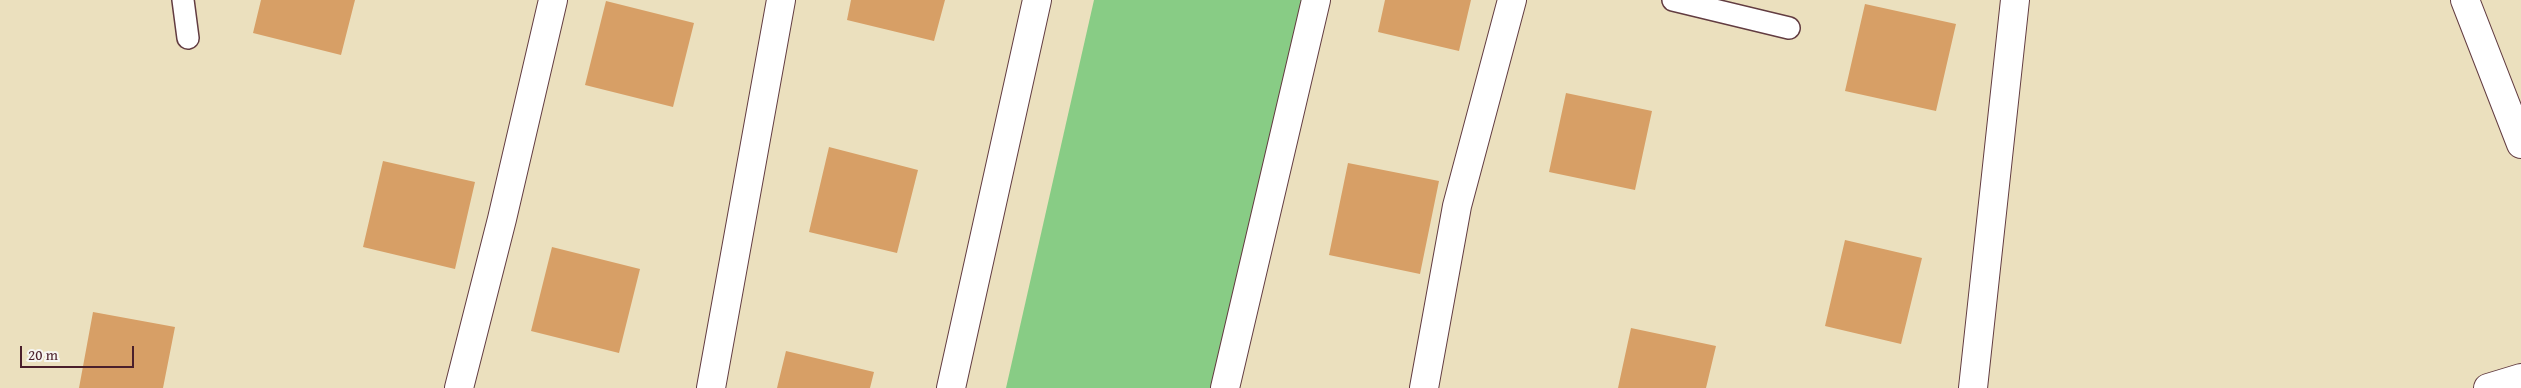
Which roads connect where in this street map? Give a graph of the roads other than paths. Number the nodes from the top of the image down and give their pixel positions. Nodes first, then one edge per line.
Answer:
1 (183, 0) edge
2 (553, 0) edge
3 (781, 0) edge
4 (1037, 0) edge
5 (1316, 0) edge
6 (1512, 0) edge
7 (1673, 0) edge
8 (2015, 0) edge
9 (2465, 0) edge
10 (1789, 28) dead end
11 (188, 38) dead end
12 (2521, 144) edge
13 (2521, 378) edge
14 (459, 388) edge
15 (711, 388) edge
16 (952, 388) edge
17 (1225, 388) edge
18 (1424, 388) edge
19 (1973, 388) edge
20 (2488, 388) edge

1 - 11 lane
2 - 14 street
3 - 15 street
4 - 16 street
5 - 17 street
6 - 18 street
7 - 10 lane
8 - 19 street
9 - 12 street
13 - 20 street

